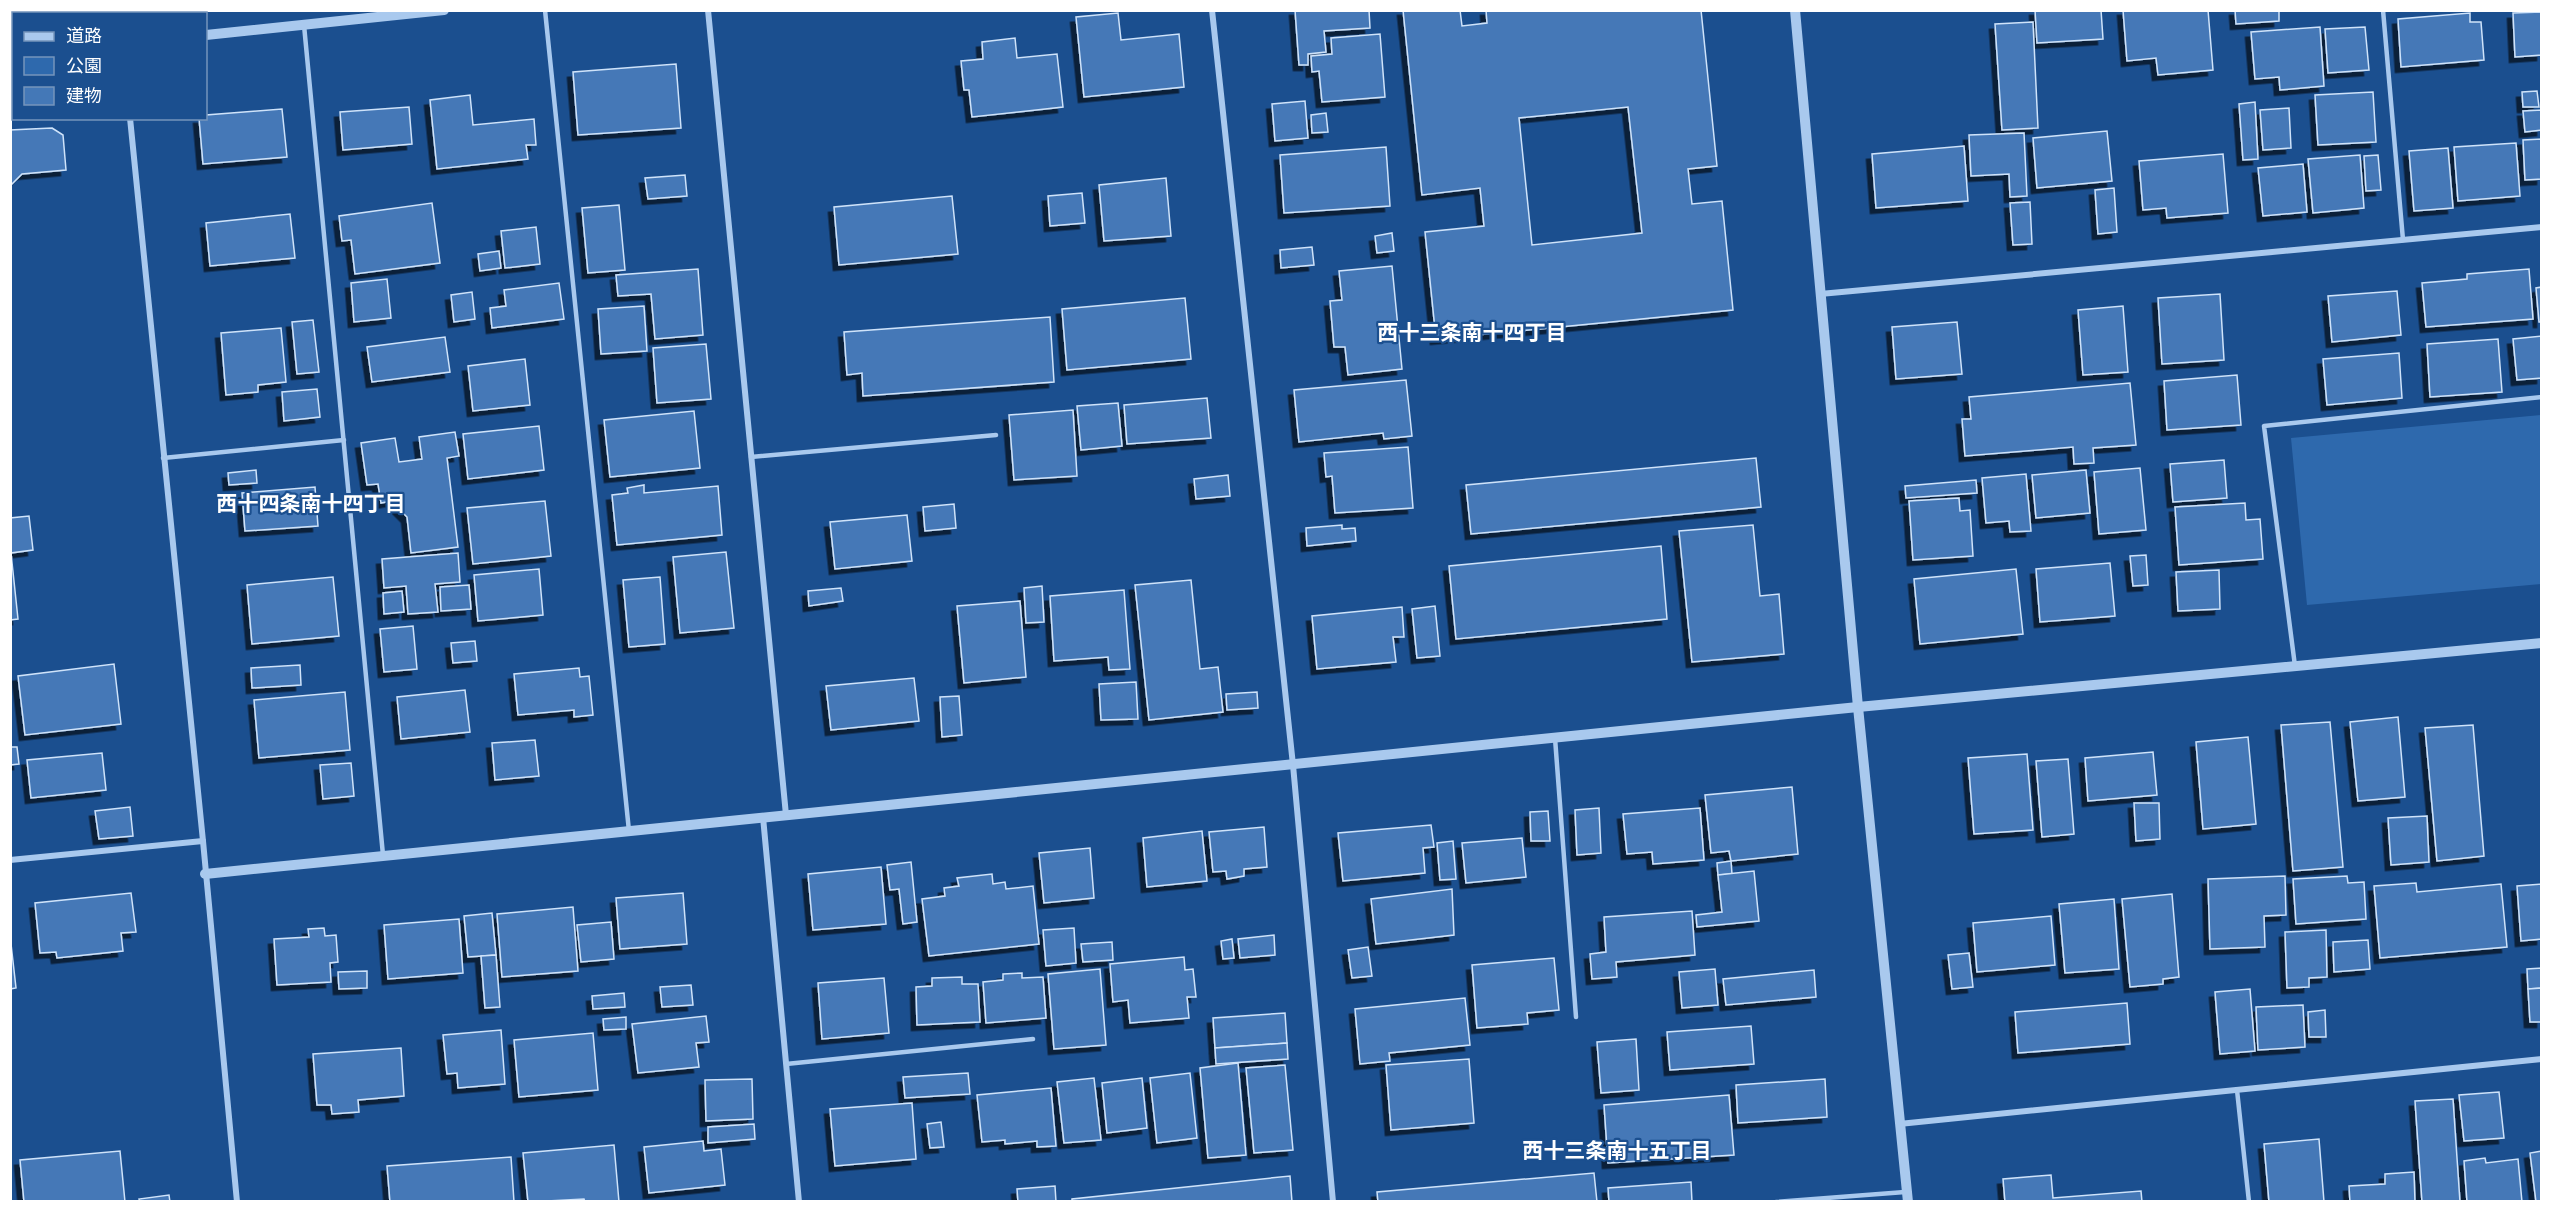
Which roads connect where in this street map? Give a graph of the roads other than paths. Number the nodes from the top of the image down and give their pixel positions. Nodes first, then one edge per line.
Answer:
1 (444, 10) edge
2 (545, 10) edge
3 (708, 10) edge
4 (1212, 10) edge
5 (1795, 10) edge
6 (2383, 10) edge
7 (304, 25) junction
8 (207, 35) edge
9 (130, 120) edge
10 (2541, 227) edge
11 (2403, 240) junction
12 (1820, 294) junction
13 (2541, 397) edge
14 (996, 435) dead end
15 (344, 440) junction
16 (751, 457) junction
17 (163, 458) junction
18 (2541, 643) edge
19 (2295, 666) junction
20 (1858, 707) junction
21 (1555, 738) junction
22 (1293, 765) junction
23 (786, 815) junction
24 (763, 817) junction
25 (629, 831) junction
26 (203, 841) junction
27 (383, 855) junction
28 (10, 860) edge
29 (205, 873) junction
30 (1576, 1017) dead end
31 (1033, 1039) dead end
32 (2541, 1059) edge
33 (786, 1064) junction
34 (2237, 1090) junction
35 (1899, 1124) junction
36 (1907, 1196) edge
37 (237, 1202) edge
38 (799, 1202) edge
39 (1333, 1202) edge
40 (1776, 1202) edge
41 (2249, 1202) edge

1 - 7 street
2 - 25 lane
3 - 16 street
4 - 22 street
5 - 12 street
6 - 11 lane
7 - 8 street
7 - 15 lane
9 - 17 street
10 - 11 street
11 - 12 street
12 - 20 street
13 - 19 lane
14 - 16 lane
15 - 17 lane
15 - 27 lane
16 - 23 street
17 - 26 street
18 - 19 street
19 - 20 street
20 - 21 street
20 - 35 street
21 - 22 street
21 - 30 lane
22 - 23 street
22 - 39 street
23 - 24 street
24 - 25 street
24 - 33 street
25 - 27 street
26 - 28 street
26 - 29 street
27 - 29 street
29 - 37 street
31 - 33 lane
32 - 34 street
33 - 38 street
34 - 35 street
34 - 41 lane
35 - 36 street
36 - 40 lane

